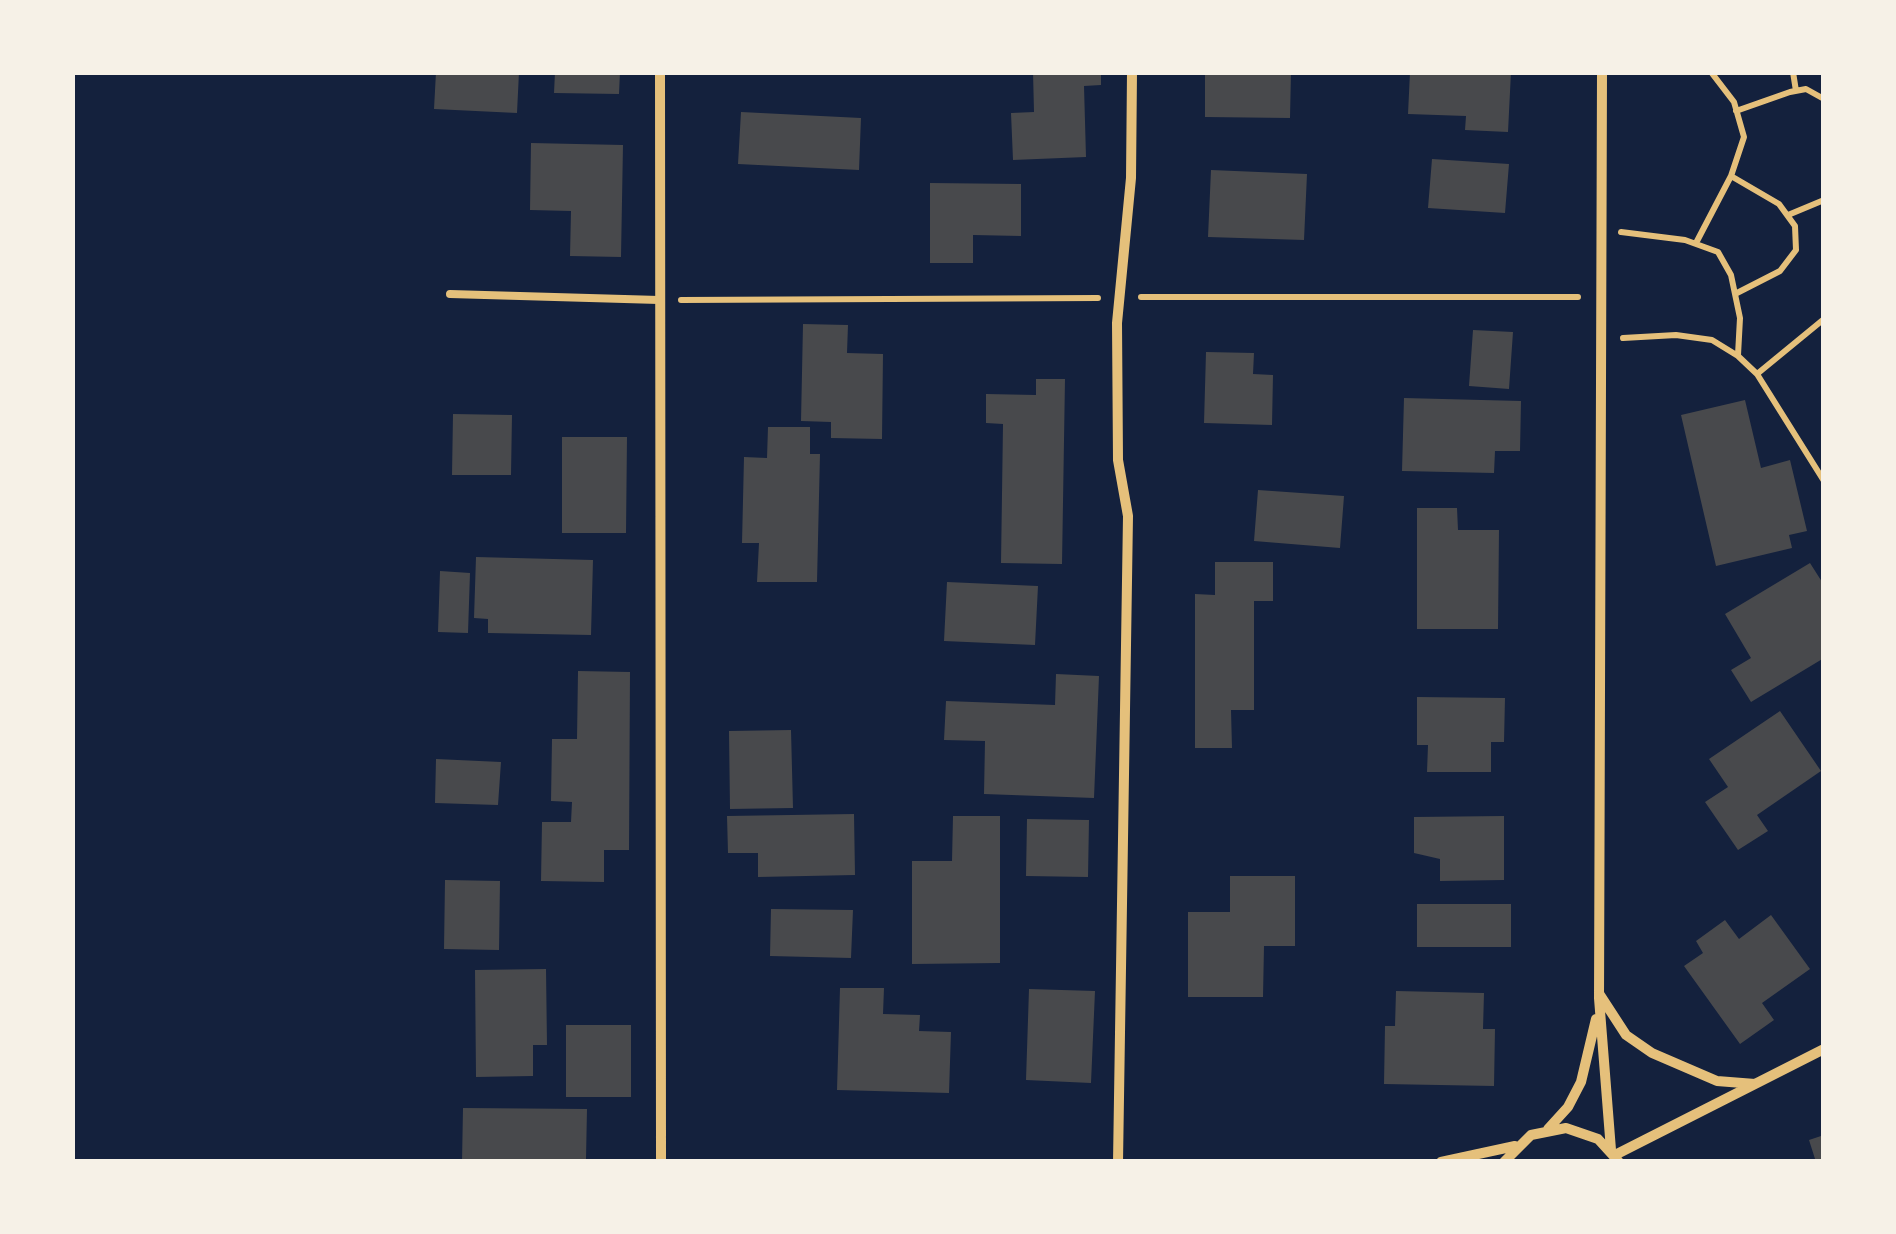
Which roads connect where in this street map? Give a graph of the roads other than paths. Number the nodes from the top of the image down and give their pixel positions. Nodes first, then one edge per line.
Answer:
1 (660, 72) edge
2 (1132, 72) edge
3 (1602, 72) edge
4 (450, 294) dead end
5 (659, 300) junction
6 (1599, 996) junction
7 (1824, 1049) edge
8 (1756, 1084) junction
9 (1548, 1129) junction
10 (1516, 1146) junction
11 (1615, 1155) edge
12 (661, 1162) edge
13 (1118, 1162) edge
14 (1441, 1162) edge
15 (1504, 1162) edge

1 - 5 street
2 - 13 street
3 - 6 street
4 - 5 lane
5 - 12 street
6 - 8 street
6 - 9 street
6 - 11 street
7 - 8 street
8 - 11 street
9 - 10 street
9 - 11 street
10 - 14 street
10 - 15 street

